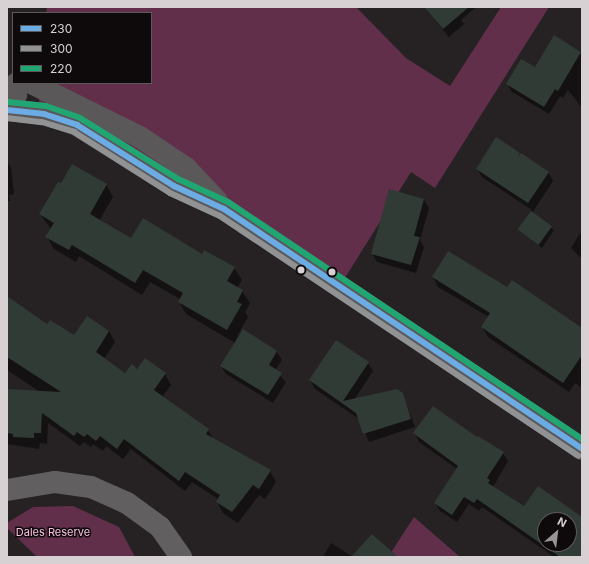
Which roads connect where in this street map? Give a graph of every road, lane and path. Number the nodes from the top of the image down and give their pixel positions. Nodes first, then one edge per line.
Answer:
1 (14, 84) edge
2 (33, 84) edge
3 (7, 106) edge
4 (7, 110) edge
5 (224, 209) junction
6 (582, 449) edge
7 (7, 490) edge
8 (181, 557) edge

1 - 3 main road
2 - 5 main road
4 - 5 main road
5 - 6 main road
7 - 8 street

